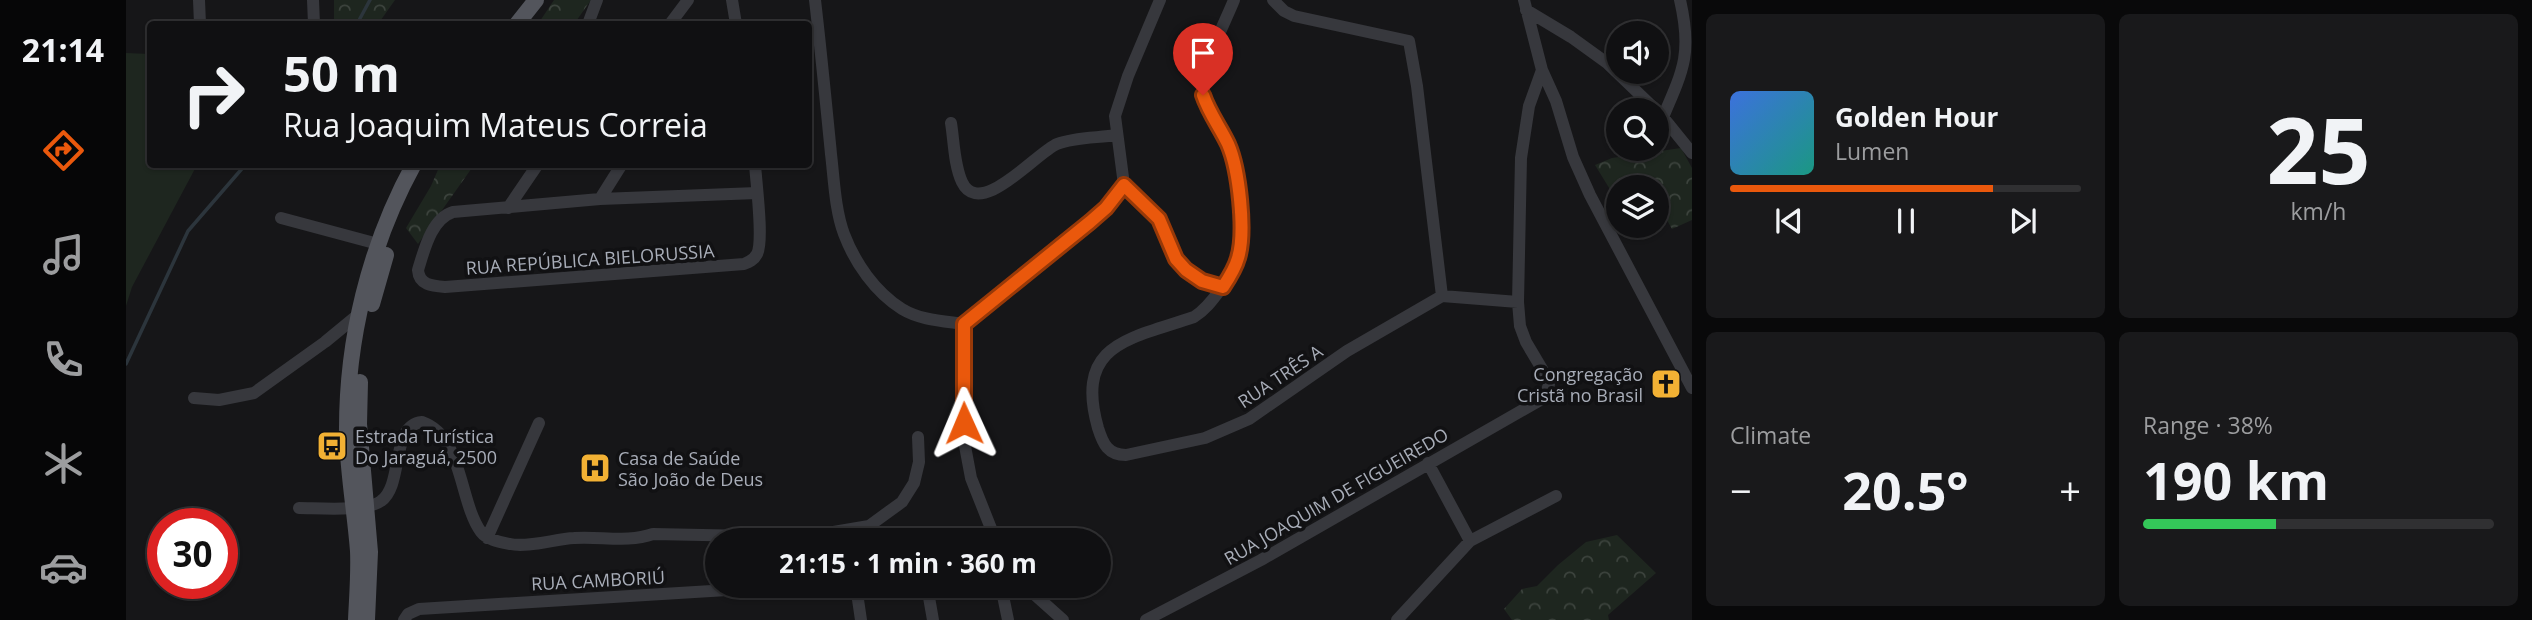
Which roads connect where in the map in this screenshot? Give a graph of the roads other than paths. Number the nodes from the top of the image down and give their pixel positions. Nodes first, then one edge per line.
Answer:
1 (199, 0) edge
2 (313, 0) edge
3 (536, 0) edge
4 (597, 0) edge
5 (688, 0) edge
6 (732, 0) edge
7 (814, 0) edge
8 (1160, 0) edge
9 (1234, 0) edge
10 (1273, 0) edge
11 (1680, 0) edge
12 (1525, 5) edge
13 (200, 21) edge
14 (314, 21) edge
15 (519, 21) edge
16 (589, 21) edge
17 (672, 21) edge
18 (736, 21) edge
19 (814, 45) edge
20 (1542, 70) junction
21 (1643, 98) edge
22 (1668, 98) edge
23 (1669, 121) edge
24 (951, 123) dead end
25 (1116, 135) junction
26 (1686, 135) edge
27 (1692, 153) edge
28 (412, 168) edge
29 (423, 168) edge
30 (535, 168) edge
31 (619, 168) edge
32 (755, 168) edge
33 (1124, 185) junction
34 (757, 193) junction
35 (600, 199) junction
36 (508, 208) junction
37 (281, 218) dead end
38 (379, 244) junction
39 (1223, 287) junction
40 (1442, 296) junction
41 (1518, 302) junction
42 (359, 314) junction
43 (964, 324) junction
44 (1692, 388) edge
45 (194, 398) dead end
46 (539, 423) dead end
47 (918, 437) dead end
48 (1429, 463) junction
49 (1556, 496) dead end
50 (360, 506) junction
51 (299, 509) dead end
52 (991, 528) edge
53 (488, 538) junction
54 (1470, 541) junction
55 (705, 591) edge
56 (858, 598) edge
57 (929, 598) edge
58 (1002, 598) edge
59 (1038, 598) edge
60 (406, 617) edge
61 (1150, 619) edge
62 (356, 620) edge
63 (367, 620) edge
64 (861, 620) edge
65 (933, 620) edge
66 (1008, 620) edge
67 (1063, 620) edge
68 (1397, 620) edge

1 - 13 street
2 - 14 street
3 - 15 main road
4 - 16 street
5 - 17 street
6 - 18 street
7 - 19 street
8 - 25 street
9 - 39 street
10 - 40 street
11 - 22 street
12 - 20 street
12 - 21 street
19 - 43 street
20 - 41 street
20 - 44 street
23 - 26 street
24 - 25 street
25 - 33 street
26 - 27 street
28 - 38 main road
29 - 50 main road
30 - 36 street
31 - 35 street
32 - 34 street
33 - 39 street
33 - 43 street
34 - 35 street
34 - 36 street, RUA REPÚBLICA BIELORUSSIA
35 - 36 street
37 - 38 street
38 - 42 main road
39 - 40 street, RUA TRÊS A
40 - 41 street
41 - 48 street, RUA JOAQUIM DE FIGUEIREDO
42 - 45 street
42 - 50 main road
43 - 52 street
46 - 53 street
47 - 53 street
48 - 54 street
48 - 61 street, RUA JOAQUIM DE FIGUEIREDO
49 - 54 street
50 - 51 street
50 - 53 street
50 - 62 main road
50 - 63 main road
54 - 68 street
55 - 60 street, RUA CAMBORIÚ
56 - 64 street
57 - 65 street
58 - 66 street
59 - 67 street

